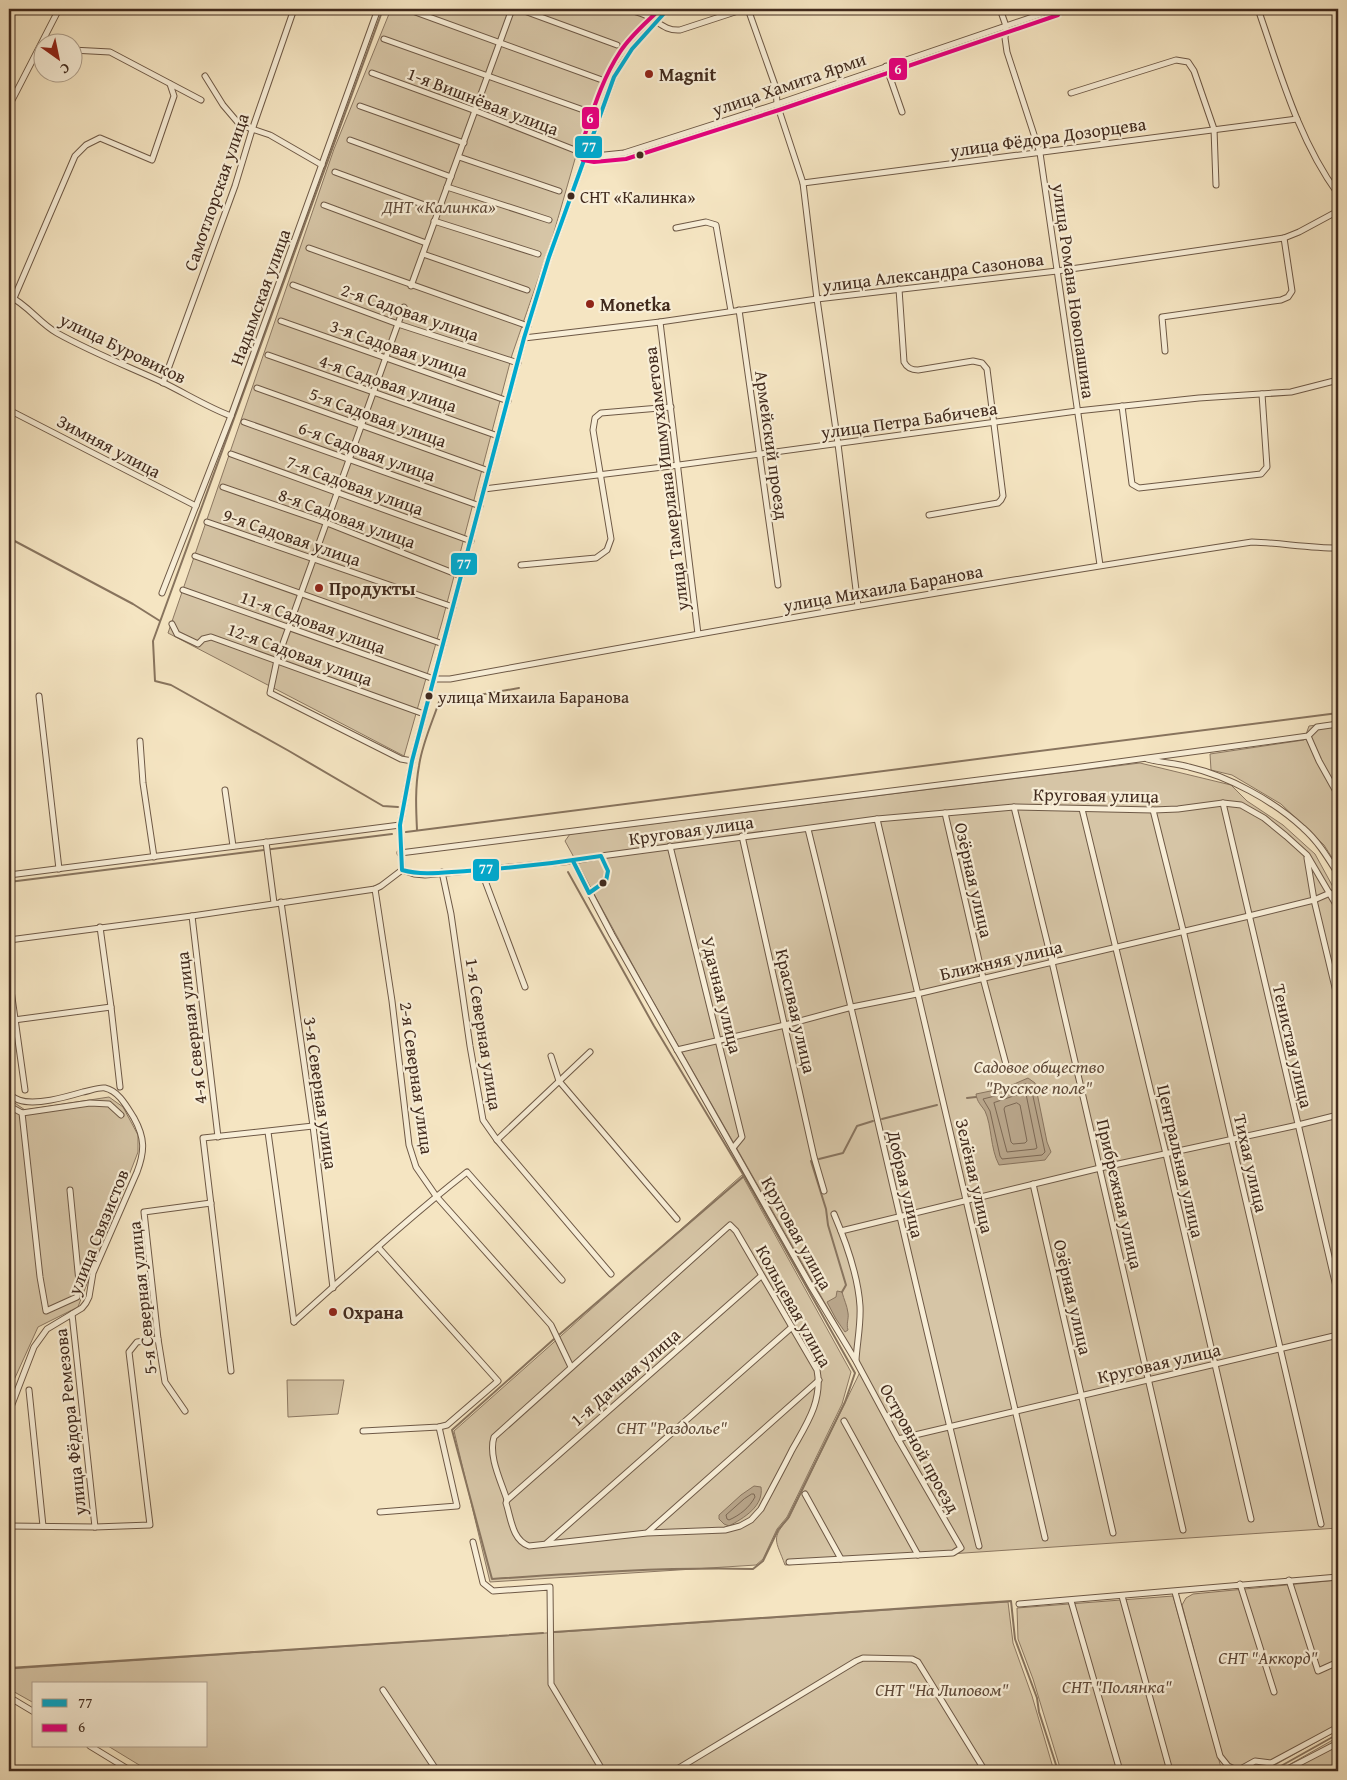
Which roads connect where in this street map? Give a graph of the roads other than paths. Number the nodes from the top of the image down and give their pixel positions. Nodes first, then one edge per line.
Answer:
1 (59, 9) edge
2 (294, 9) edge
3 (378, 9) edge
4 (407, 9) edge
5 (512, 9) edge
6 (519, 9) edge
7 (627, 9) edge
8 (668, 9) edge
9 (744, 9) edge
10 (748, 9) edge
11 (1000, 9) edge
12 (1056, 9) edge
13 (1258, 9) edge
14 (655, 22) junction
15 (1006, 26) junction
16 (48, 32) edge
17 (384, 39) dead end
18 (500, 44) junction
19 (617, 45) dead end
20 (82, 51) edge
21 (32, 64) edge
22 (886, 66) junction
23 (372, 73) dead end
24 (205, 76) dead end
25 (488, 76) junction
26 (602, 80) dead end
27 (170, 84) junction
28 (1071, 93) dead end
29 (201, 100) dead end
30 (777, 104) junction
31 (9, 106) edge
32 (360, 106) dead end
33 (476, 111) junction
34 (589, 112) dead end
35 (902, 112) dead end
36 (1297, 118) junction
37 (1214, 129) junction
38 (252, 130) junction
39 (350, 140) dead end
40 (464, 143) junction
41 (1040, 153) junction
42 (585, 154) junction
43 (458, 157) junction
44 (322, 165) junction
45 (335, 172) dead end
46 (451, 177) junction
47 (803, 183) junction
48 (1216, 185) dead end
49 (447, 187) junction
50 (559, 191) dead end
51 (1338, 194) edge
52 (324, 206) dead end
53 (438, 210) junction
54 (1338, 211) edge
55 (549, 220) dead end
56 (434, 221) junction
57 (676, 228) dead end
58 (1284, 238) junction
59 (426, 243) junction
60 (309, 248) dead end
61 (422, 254) junction
62 (538, 254) dead end
63 (1057, 271) junction
64 (293, 286) dead end
65 (411, 286) junction
66 (899, 289) junction
67 (527, 290) dead end
68 (11, 297) edge
69 (817, 299) junction
70 (404, 307) dead end
71 (739, 310) junction
72 (731, 311) junction
73 (281, 322) dead end
74 (660, 322) junction
75 (398, 324) junction
76 (528, 326) junction
77 (524, 338) junction
78 (1165, 351) dead end
79 (268, 355) dead end
80 (385, 358) junction
81 (518, 363) junction
82 (1338, 380) edge
83 (163, 383) junction
84 (257, 388) dead end
85 (373, 393) junction
86 (1262, 394) junction
87 (508, 401) junction
88 (1122, 406) junction
89 (671, 407) junction
90 (9, 410) edge
91 (1077, 411) junction
92 (231, 416) junction
93 (244, 422) dead end
94 (994, 423) junction
95 (361, 425) junction
96 (498, 436) junction
97 (838, 444) junction
98 (231, 454) dead end
99 (760, 454) junction
100 (349, 459) junction
101 (679, 465) junction
102 (489, 471) junction
103 (599, 475) junction
104 (223, 487) dead end
105 (484, 489) junction
106 (337, 493) junction
107 (196, 506) junction
108 (480, 506) junction
109 (930, 515) dead end
110 (207, 522) dead end
111 (327, 523) junction
112 (470, 541) junction
113 (1338, 548) edge
114 (195, 556) dead end
115 (314, 559) junction
116 (521, 565) dead end
117 (1100, 565) junction
118 (461, 576) junction
119 (778, 585) dead end
120 (183, 590) dead end
121 (162, 593) dead end
122 (301, 594) junction
123 (453, 606) junction
124 (858, 606) junction
125 (172, 624) dead end
126 (289, 627) junction
127 (698, 634) junction
128 (443, 644) junction
129 (277, 660) junction
130 (434, 679) junction
131 (39, 696) dead end
132 (424, 714) junction
133 (1338, 724) edge
134 (1308, 736) junction
135 (140, 741) dead end
136 (1144, 758) junction
137 (412, 761) junction
138 (225, 790) dead end
139 (1338, 795) edge
140 (1223, 803) junction
141 (1014, 807) junction
142 (1082, 809) junction
143 (1153, 810) junction
144 (945, 813) junction
145 (877, 819) junction
146 (400, 825) junction
147 (808, 829) junction
148 (742, 836) junction
149 (266, 842) junction
150 (233, 846) junction
151 (670, 846) junction
152 (400, 853) junction
153 (1307, 855) junction
154 (154, 858) junction
155 (573, 861) junction
156 (59, 869) junction
157 (402, 870) junction
158 (481, 870) junction
159 (442, 872) junction
160 (1338, 874) edge
161 (9, 875) edge
162 (375, 889) junction
163 (1330, 893) junction
164 (1314, 900) junction
165 (282, 902) junction
166 (274, 903) junction
167 (1338, 908) edge
168 (192, 916) junction
169 (1249, 916) junction
170 (100, 927) junction
171 (1183, 930) junction
172 (9, 940) edge
173 (1116, 947) junction
174 (1052, 962) junction
175 (9, 976) edge
176 (983, 978) junction
177 (525, 988) dead end
178 (918, 994) junction
179 (1338, 1000) edge
180 (111, 1007) junction
181 (852, 1007) junction
182 (14, 1020) junction
183 (785, 1025) junction
184 (719, 1040) junction
185 (677, 1050) junction
186 (590, 1052) dead end
187 (550, 1056) dead end
188 (1007, 1068) dead end
189 (559, 1081) junction
190 (120, 1087) dead end
191 (25, 1090) dead end
192 (9, 1094) edge
193 (9, 1106) edge
194 (22, 1114) junction
195 (1338, 1114) edge
196 (121, 1115) dead end
197 (1298, 1125) junction
198 (313, 1126) junction
199 (268, 1132) junction
200 (218, 1136) junction
201 (498, 1140) junction
202 (1231, 1140) junction
203 (734, 1148) junction
204 (1166, 1154) junction
205 (1100, 1168) junction
206 (1032, 1184) junction
207 (70, 1190) dead end
208 (824, 1191) dead end
209 (436, 1196) junction
210 (966, 1200) junction
211 (211, 1203) junction
212 (834, 1214) dead end
213 (900, 1217) junction
214 (677, 1219) dead end
215 (841, 1231) junction
216 (378, 1246) junction
217 (612, 1274) dead end
218 (762, 1276) junction
219 (562, 1280) dead end
220 (332, 1288) junction
221 (1338, 1295) edge
222 (72, 1314) junction
223 (792, 1327) junction
224 (1338, 1335) edge
225 (9, 1338) edge
226 (158, 1339) junction
227 (1280, 1348) junction
228 (856, 1361) junction
229 (1215, 1364) junction
230 (11, 1365) dead end
231 (571, 1367) junction
232 (231, 1370) dead end
233 (1148, 1379) junction
234 (819, 1380) junction
235 (29, 1390) dead end
236 (1082, 1395) junction
237 (185, 1411) dead end
238 (1016, 1411) junction
239 (9, 1412) edge
240 (844, 1422) dead end
241 (949, 1426) junction
242 (439, 1427) junction
243 (363, 1431) dead end
244 (898, 1439) junction
245 (805, 1494) dead end
246 (507, 1500) junction
247 (380, 1512) dead end
248 (1252, 1519) dead end
249 (1321, 1524) dead end
250 (9, 1526) edge
251 (43, 1526) junction
252 (95, 1527) junction
253 (1183, 1530) dead end
254 (647, 1533) junction
255 (1113, 1533) dead end
256 (1045, 1538) dead end
257 (473, 1542) dead end
258 (546, 1544) junction
259 (979, 1546) dead end
260 (918, 1555) junction
261 (841, 1559) junction
262 (789, 1562) dead end
263 (1338, 1576) edge
264 (1289, 1580) junction
265 (1240, 1584) junction
266 (1175, 1592) junction
267 (1122, 1596) junction
268 (1071, 1601) junction
269 (1019, 1604) dead end
270 (1338, 1663) edge
271 (383, 1690) dead end
272 (1274, 1692) dead end
273 (9, 1698) edge
274 (32, 1711) edge
275 (1338, 1727) edge
276 (1338, 1743) edge
277 (93, 1748) edge
278 (131, 1771) edge
279 (437, 1771) edge
280 (603, 1771) edge
281 (674, 1771) edge
282 (985, 1771) edge
283 (1120, 1771) edge
284 (1170, 1771) edge
285 (1237, 1771) edge
286 (1284, 1771) edge

1 - 16 street
2 - 38 street, Самотлорская улица
3 - 44 street, Надымская улица
4 - 18 street
5 - 18 street
6 - 19 street
7 - 14 street
8 - 14 street
9 - 14 street
10 - 30 street
11 - 15 street, улица Романа Новопашина
12 - 15 street, улица Хамита Ярми
13 - 36 street
14 - 42 street
15 - 22 street, улица Хамита Ярми
15 - 41 street, улица Романа Новопашина
17 - 25 street
18 - 25 street
18 - 26 street
20 - 27 street
21 - 31 street
22 - 30 street, улица Хамита Ярми
22 - 35 street
23 - 33 street, 1-я Вишнёвая улица
24 - 38 street
25 - 33 street
25 - 34 street
27 - 29 street
27 - 68 street
28 - 37 street
30 - 42 street, улица Хамита Ярми
30 - 47 street
32 - 40 street
33 - 40 street
33 - 42 street, 1-я Вишнёвая улица
36 - 37 street, улица Фёдора Дозорцева
36 - 51 street
37 - 41 street, улица Фёдора Дозорцева
37 - 48 street
38 - 44 street
38 - 83 street, Самотлорская улица
39 - 46 street
40 - 43 street
41 - 47 street, улица Фёдора Дозорцева
41 - 63 street, улица Романа Новопашина
42 - 76 street
43 - 46 street
43 - 50 street
44 - 92 street, Надымская улица
45 - 53 street
46 - 49 street
47 - 69 street
49 - 53 street
49 - 55 street
52 - 59 street
53 - 56 street
54 - 58 street, улица Александра Сазонова
56 - 59 street
56 - 62 street
57 - 72 street
58 - 63 street, улица Александра Сазонова
58 - 78 street
59 - 61 street
60 - 65 street
61 - 65 street
61 - 67 street
63 - 66 street, улица Александра Сазонова
63 - 91 street, улица Романа Новопашина
64 - 75 street, 2-я Садовая улица
65 - 76 street
66 - 69 street, улица Александра Сазонова
66 - 94 street
68 - 83 street, улица Буровиков
69 - 71 street, улица Александра Сазонова
69 - 97 street
70 - 75 street
71 - 72 street, улица Александра Сазонова
71 - 99 street, Армейский проезд
72 - 74 street, улица Александра Сазонова
73 - 80 street, 3-я Садовая улица
74 - 77 street, улица Александра Сазонова
74 - 89 street, улица Тамерлана Ишмухаметова
75 - 80 street
75 - 81 street, 2-я Садовая улица
76 - 77 street
77 - 81 street
79 - 85 street, 4-я Садовая улица
80 - 85 street
80 - 87 street, 3-я Садовая улица
81 - 87 street
82 - 86 street, улица Петра Бабичева
83 - 92 street, улица Буровиков
84 - 95 street, 5-я Садовая улица
85 - 95 street
85 - 96 street, 4-я Садовая улица
86 - 88 street, улица Петра Бабичева
86 - 88 street
87 - 96 street
88 - 91 street, улица Петра Бабичева
89 - 101 street, улица Тамерлана Ишмухаметова
89 - 103 street
90 - 107 street, Зимняя улица
91 - 94 street, улица Петра Бабичева
91 - 117 street, улица Романа Новопашина
92 - 107 street, Надымская улица
93 - 100 street, 6-я Садовая улица
94 - 97 street, улица Петра Бабичева
94 - 109 street
95 - 100 street
95 - 102 street, 5-я Садовая улица
96 - 102 street
97 - 99 street, улица Петра Бабичева
97 - 124 street
98 - 106 street, 7-я Садовая улица
99 - 101 street, улица Петра Бабичева
99 - 119 street, Армейский проезд
100 - 106 street
100 - 108 street, 6-я Садовая улица
101 - 103 street, улица Петра Бабичева
101 - 127 street, улица Тамерлана Ишмухаметова
102 - 105 street
103 - 105 street, улица Петра Бабичева
103 - 116 street
104 - 111 street, 8-я Садовая улица
105 - 108 street
106 - 111 street
106 - 112 street, 7-я Садовая улица
107 - 121 street, Надымская улица
108 - 112 street
110 - 115 street, 9-я Садовая улица
111 - 115 street
111 - 118 street, 8-я Садовая улица
112 - 118 street
113 - 117 street, улица Михаила Баранова
114 - 122 street
115 - 122 street
115 - 123 street, 9-я Садовая улица
117 - 124 street, улица Михаила Баранова
118 - 123 street
120 - 126 street, 11-я Садовая улица
122 - 126 street
122 - 128 street
123 - 128 street
124 - 127 street, улица Михаила Баранова
125 - 129 street, 12-я Садовая улица
126 - 129 street
126 - 130 street, 11-я Садовая улица
127 - 130 street, улица Михаила Баранова
128 - 130 street
129 - 132 street, 12-я Садовая улица
129 - 137 street
130 - 132 street
131 - 156 street
132 - 137 street
133 - 134 street
134 - 136 street
134 - 139 street
135 - 154 street
136 - 152 street
136 - 160 street
137 - 146 street
138 - 150 street
140 - 143 street, Круговая улица
140 - 153 street, Круговая улица
140 - 169 street, Тенистая улица
141 - 142 street, Круговая улица
141 - 144 street, Круговая улица
141 - 174 street, Прибрежная улица
142 - 143 street, Круговая улица
142 - 173 street, Центральная улица
143 - 171 street, Тихая улица
144 - 145 street, Круговая улица
144 - 176 street, Озёрная улица
145 - 147 street, Круговая улица
145 - 178 street, Зелёная улица
146 - 149 street
146 - 152 street
147 - 148 street, Круговая улица
147 - 181 street, Добрая улица
148 - 151 street, Круговая улица
148 - 183 street, Красивая улица
149 - 150 street
149 - 166 street
150 - 154 street
151 - 155 street, Круговая улица
151 - 184 street, Удачная улица
152 - 157 street
153 - 163 street, Круговая улица
153 - 164 street
154 - 156 street
155 - 158 street
155 - 185 street, Круговая улица
156 - 161 street
157 - 159 street
157 - 162 street
158 - 159 street
158 - 177 street
159 - 201 street, 1-я Северная улица
162 - 165 street
162 - 209 street, 2-я Северная улица
163 - 164 street, Ближняя улица
163 - 167 street, Круговая улица
164 - 169 street, Ближняя улица
164 - 179 street
165 - 166 street
165 - 198 street, 3-я Северная улица
166 - 168 street
168 - 170 street
168 - 200 street, 4-я Северная улица
169 - 171 street, Ближняя улица
169 - 197 street, Тенистая улица
170 - 172 street
170 - 180 street
171 - 173 street, Ближняя улица
171 - 202 street, Тихая улица
173 - 174 street, Ближняя улица
173 - 204 street, Центральная улица
174 - 176 street, Ближняя улица
174 - 205 street, Прибрежная улица
175 - 182 street
176 - 178 street, Ближняя улица
176 - 188 street, Озёрная улица
178 - 181 street, Ближняя улица
178 - 210 street, Зелёная улица
180 - 182 street
180 - 190 street
181 - 183 street, Ближняя улица
181 - 213 street, Добрая улица
182 - 191 street
183 - 184 street, Ближняя улица
183 - 208 street, Красивая улица
184 - 185 street, Ближняя улица
184 - 203 street, Удачная улица
185 - 203 street, Круговая улица
186 - 189 street
187 - 189 street
189 - 201 street
189 - 214 street
192 - 222 street, улица Связистов
193 - 194 street
194 - 196 street
194 - 207 street
195 - 197 street
197 - 202 street
197 - 221 street, Тенистая улица
198 - 199 street
198 - 220 street, 3-я Северная улица
199 - 200 street
199 - 220 street
200 - 211 street
201 - 217 street, 1-я Северная улица
202 - 204 street
202 - 227 street, Тихая улица
203 - 228 street, Круговая улица
204 - 205 street
204 - 229 street, Центральная улица
205 - 206 street
205 - 233 street, Прибрежная улица
206 - 210 street
206 - 236 street, Озёрная улица
209 - 216 street
209 - 219 street
209 - 231 street, 2-я Северная улица
210 - 213 street
210 - 238 street, Зелёная улица
211 - 226 street, 5-я Северная улица
211 - 232 street
212 - 215 street
213 - 215 street
213 - 241 street, Добрая улица
215 - 228 street
216 - 220 street
216 - 242 street
218 - 223 street, Кольцевая улица
218 - 231 street, Кольцевая улица
218 - 246 street, 1-я Дачная улица
222 - 239 street, улица Связистов
222 - 252 street, улица Фёдора Ремезова
223 - 234 street, Кольцевая улица
223 - 258 street
224 - 227 street, Круговая улица
225 - 230 street
226 - 237 street, 5-я Северная улица
226 - 252 street
227 - 229 street, Круговая улица
227 - 249 street, Тихая улица
228 - 244 street, Островной проезд
229 - 233 street, Круговая улица
229 - 248 street, Центральная улица
231 - 246 street, Кольцевая улица
233 - 236 street, Круговая улица
233 - 253 street, Прибрежная улица
234 - 254 street
234 - 254 street, Кольцевая улица
235 - 251 street
236 - 238 street, Круговая улица
236 - 255 street, Озёрная улица
238 - 241 street, Круговая улица
238 - 256 street, Зелёная улица
240 - 260 street
241 - 244 street, Круговая улица
241 - 259 street, Добрая улица
242 - 243 street
242 - 247 street
244 - 260 street, Островной проезд
245 - 261 street
246 - 258 street, Кольцевая улица
250 - 251 street
251 - 252 street
254 - 258 street, Кольцевая улица
257 - 280 street
260 - 261 street
261 - 262 street
263 - 264 street
264 - 265 street
264 - 270 street
265 - 266 street
265 - 272 street
266 - 267 street
266 - 285 street
267 - 268 street
267 - 284 street
268 - 269 street
268 - 283 street
271 - 279 street
273 - 274 street
275 - 285 street
276 - 286 street
277 - 278 street
281 - 282 street

